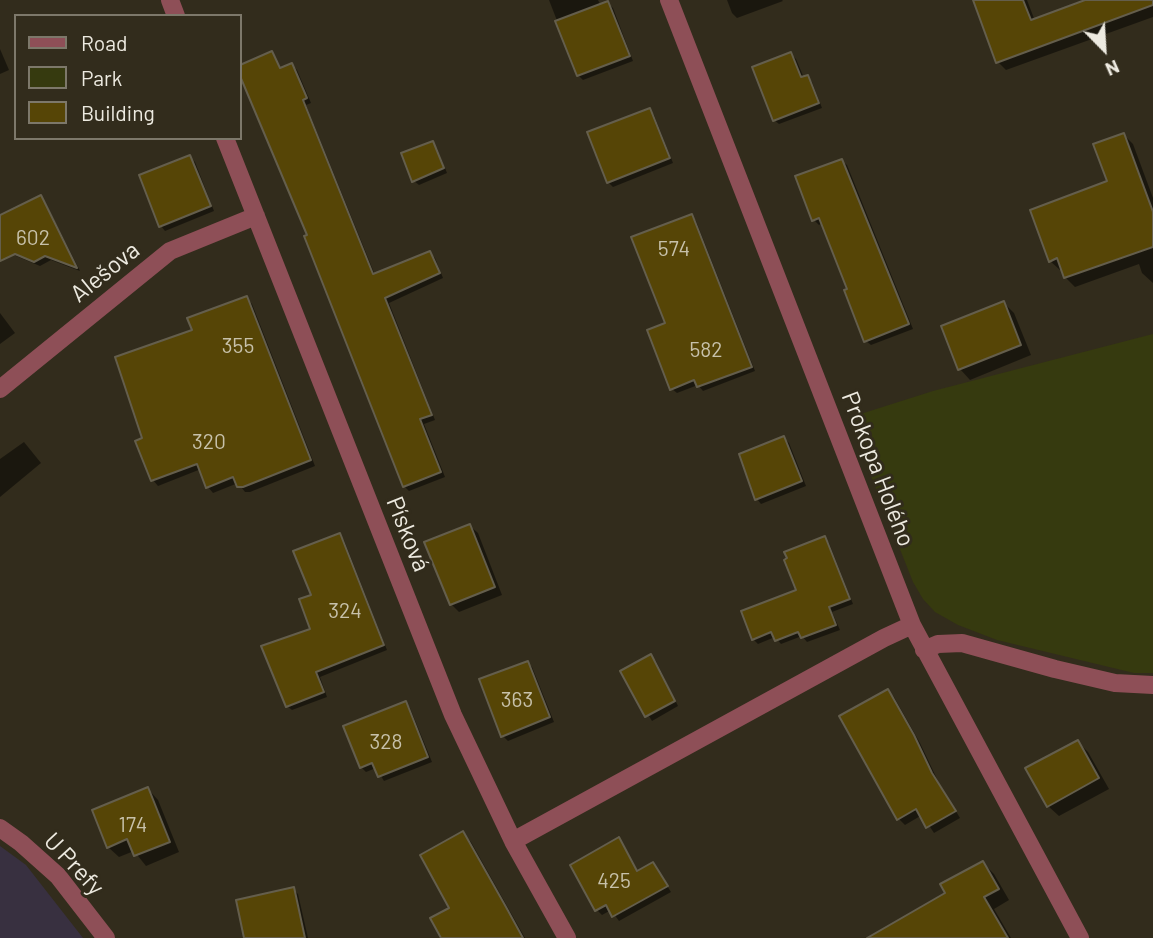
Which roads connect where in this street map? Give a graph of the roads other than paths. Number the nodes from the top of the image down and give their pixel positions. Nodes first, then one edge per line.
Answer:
1 (669, 0) edge
2 (226, 140) edge
3 (256, 216) junction
4 (0, 389) edge
5 (912, 625) junction
6 (923, 650) junction
7 (1153, 685) edge
8 (0, 828) edge
9 (513, 841) junction
10 (106, 938) edge
11 (567, 938) edge
12 (1080, 938) edge

1 - 5 street, Prokopa Holého
2 - 3 street, Písková
3 - 4 street, Alešova
3 - 9 street, Písková
5 - 6 street, Prokopa Holého
5 - 9 street
6 - 7 street
6 - 12 street, Prokopa Holého
8 - 10 street, U Prefy
9 - 11 street, Písková

